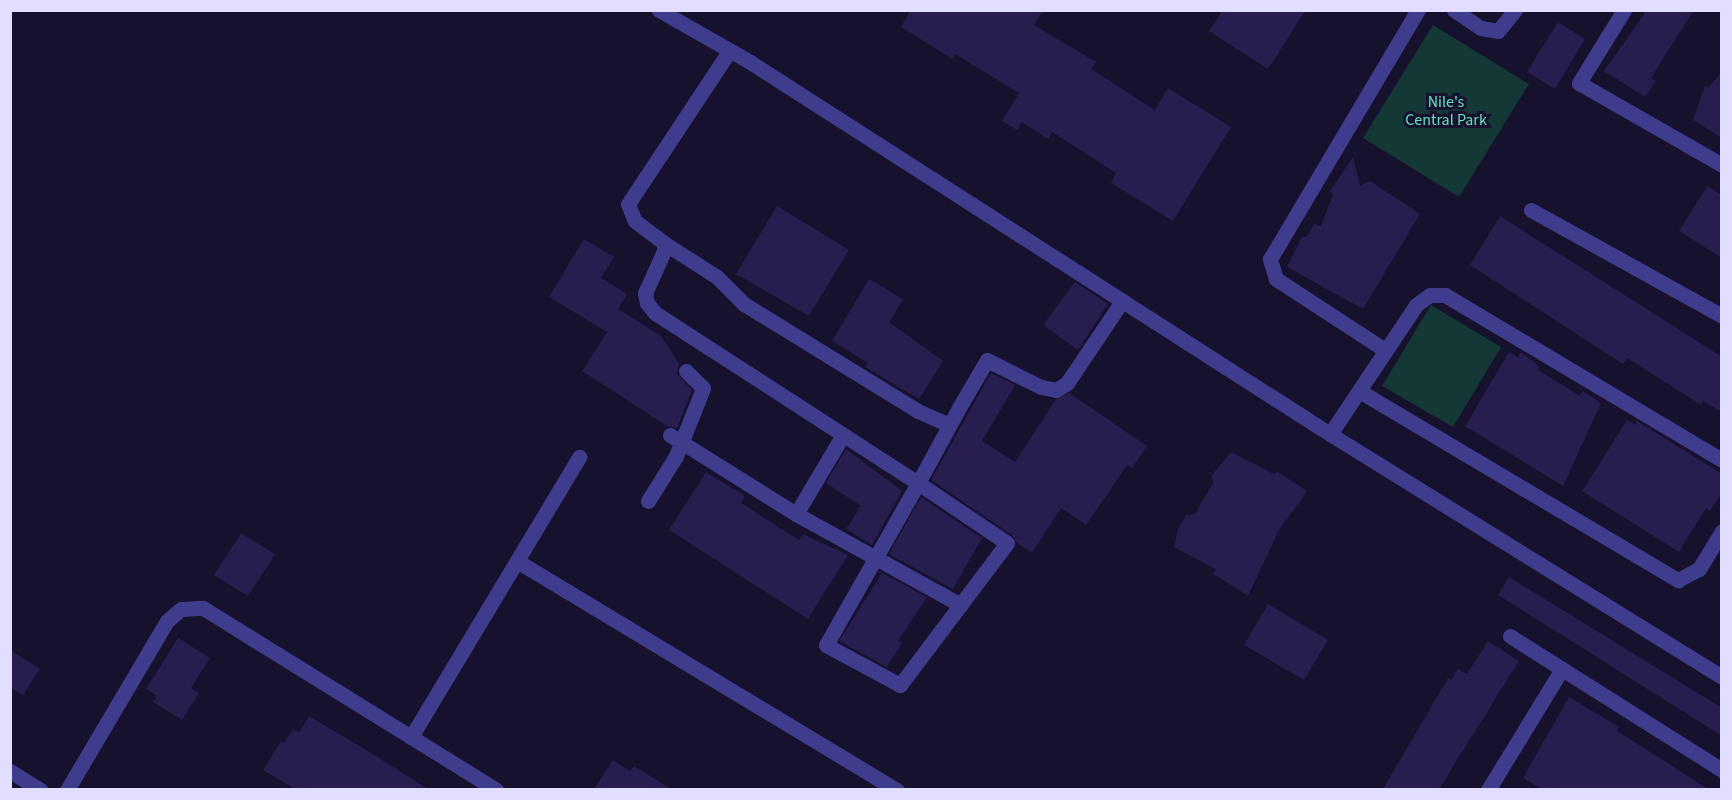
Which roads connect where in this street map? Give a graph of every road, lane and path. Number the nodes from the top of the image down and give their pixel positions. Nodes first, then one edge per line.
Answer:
1 (659, 10) edge
2 (1418, 10) edge
3 (1454, 10) edge
4 (1515, 10) edge
5 (1624, 10) edge
6 (728, 53) junction
7 (1722, 165) edge
8 (1531, 210) dead end
9 (664, 243) junction
10 (1122, 301) junction
11 (1722, 316) edge
12 (1385, 350) junction
13 (686, 371) dead end
14 (1361, 392) junction
15 (949, 425) junction
16 (1330, 434) junction
17 (843, 435) junction
18 (675, 438) junction
19 (579, 457) dead end
20 (1722, 460) edge
21 (918, 483) junction
22 (648, 501) dead end
23 (796, 514) junction
24 (1722, 531) edge
25 (875, 559) junction
26 (517, 561) junction
27 (961, 604) junction
28 (1510, 636) dead end
29 (1562, 669) junction
30 (1722, 677) edge
31 (411, 737) junction
32 (1722, 770) edge
33 (10, 771) edge
34 (1492, 788) edge
35 (41, 789) edge
36 (67, 789) edge
37 (496, 789) edge
38 (897, 789) edge

1 - 6 street
2 - 12 street
3 - 4 street
5 - 7 street
6 - 9 street
6 - 10 street
8 - 11 street
9 - 15 street
9 - 17 street
10 - 15 street
10 - 16 street
12 - 14 street
12 - 20 street
13 - 18 street
14 - 16 street
14 - 24 street
15 - 21 street
16 - 30 street
17 - 21 street
17 - 23 street
18 - 22 street
18 - 23 street
19 - 26 street
21 - 25 street
21 - 27 street
23 - 25 street
25 - 27 street
25 - 27 street
26 - 31 street
26 - 38 street
28 - 29 street
29 - 32 street
29 - 34 street
31 - 36 street
31 - 37 street
33 - 35 street

